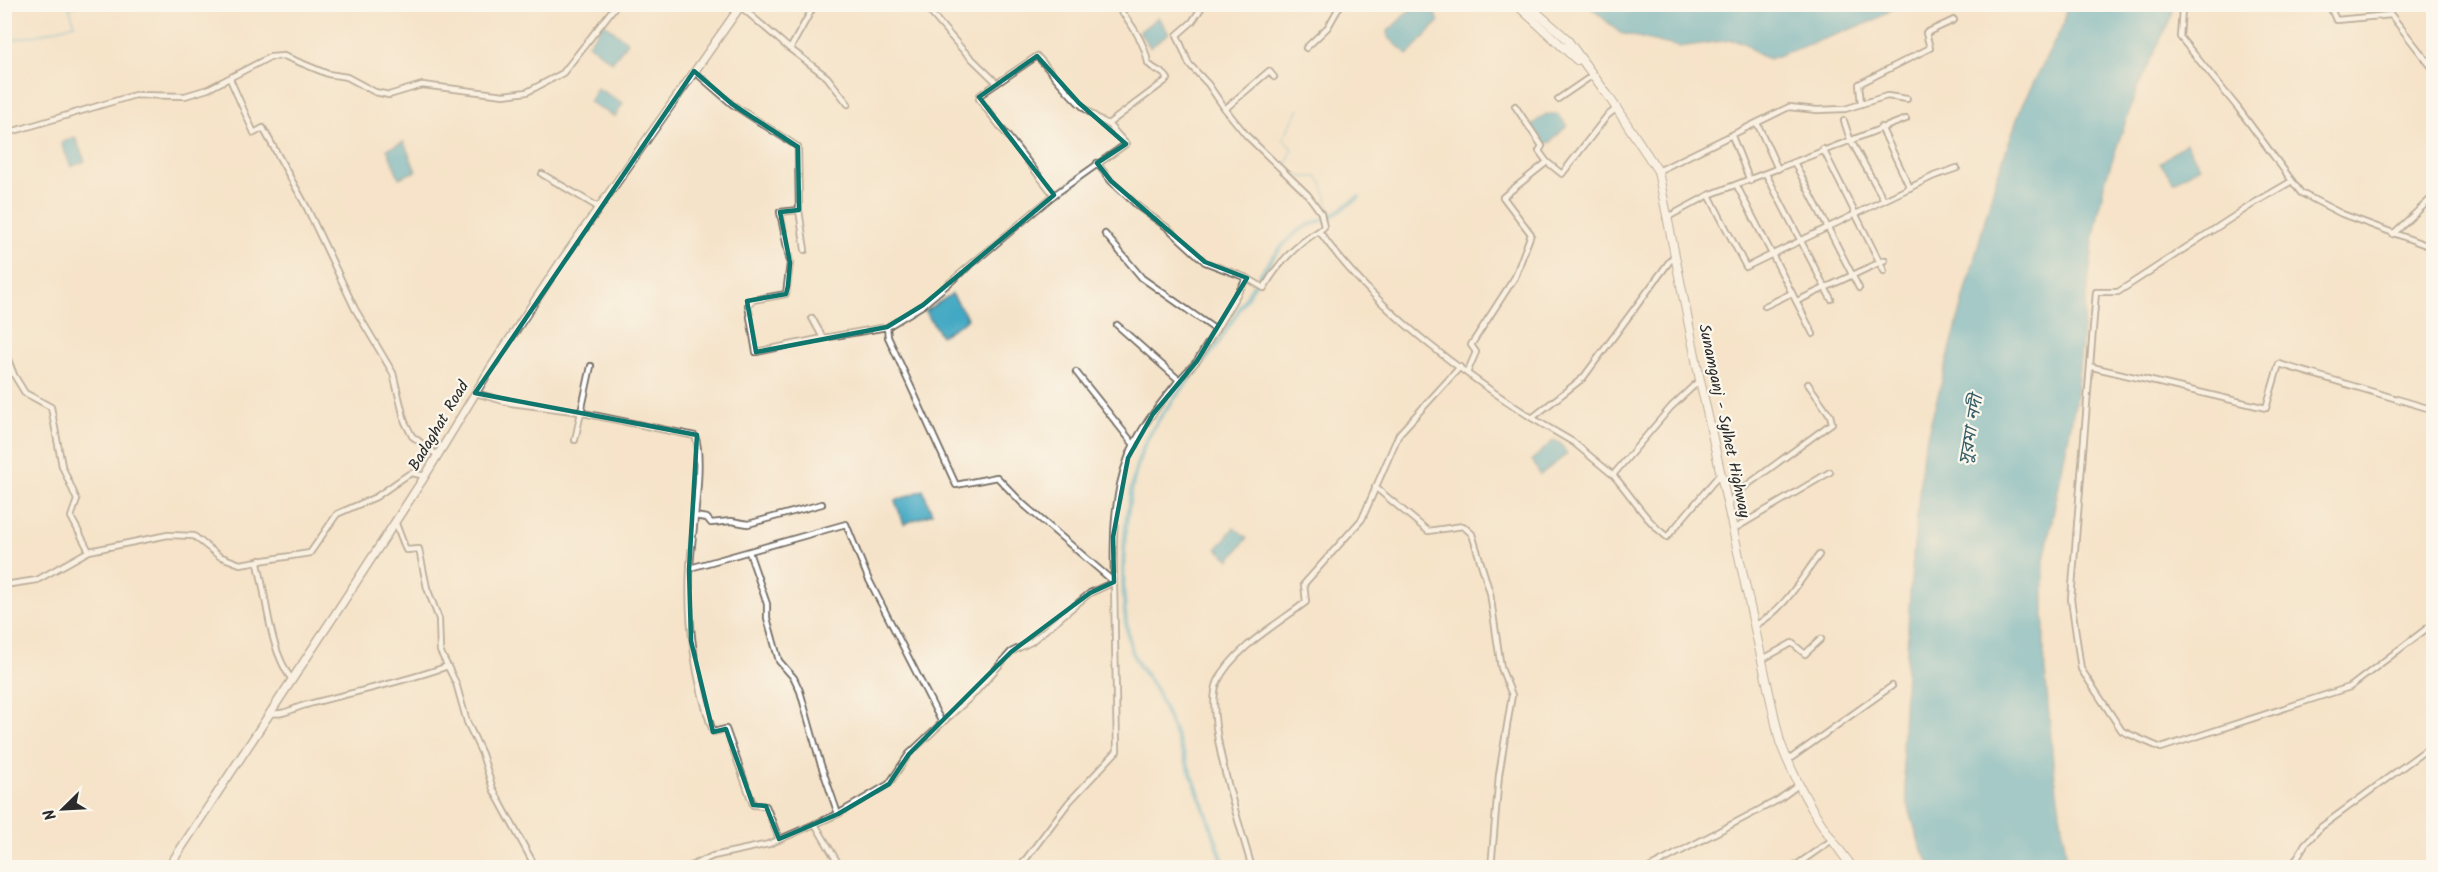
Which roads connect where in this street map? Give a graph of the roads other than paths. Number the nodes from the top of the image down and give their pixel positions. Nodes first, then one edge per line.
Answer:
1 (616, 4) edge
2 (815, 4) edge
3 (923, 4) edge
4 (1114, 4) edge
5 (1204, 4) edge
6 (1341, 4) edge
7 (1516, 4) edge
8 (2187, 4) edge
9 (2329, 4) edge
10 (741, 5) edge
11 (1528, 9) edge
12 (1954, 20) dead end
13 (789, 48) junction
14 (1306, 48) dead end
15 (2433, 70) edge
16 (694, 71) junction
17 (1591, 72) junction
18 (1274, 77) dead end
19 (230, 79) junction
20 (997, 83) junction
21 (1558, 99) dead end
22 (1907, 99) dead end
23 (848, 104) dead end
24 (1861, 105) junction
25 (1515, 106) dead end
26 (1617, 108) junction
27 (1225, 109) junction
28 (1906, 119) dead end
29 (1844, 121) dead end
30 (1757, 123) junction
31 (1108, 124) junction
32 (1881, 128) junction
33 (4, 134) edge
34 (1732, 136) junction
35 (1850, 139) junction
36 (1823, 149) junction
37 (1547, 162) junction
38 (1794, 162) junction
39 (1097, 163) junction
40 (1958, 168) dead end
41 (1778, 169) junction
42 (1658, 171) junction
43 (542, 174) dead end
44 (1766, 174) junction
45 (2292, 181) junction
46 (1750, 182) junction
47 (1737, 186) junction
48 (1911, 188) junction
49 (1054, 195) junction
50 (1709, 195) junction
51 (2433, 196) edge
52 (1884, 201) junction
53 (598, 207) junction
54 (799, 210) junction
55 (1856, 213) junction
56 (1666, 218) junction
57 (1827, 227) junction
58 (1321, 229) junction
59 (1105, 234) dead end
60 (2393, 234) junction
61 (1800, 240) junction
62 (2433, 248) edge
63 (806, 250) dead end
64 (1675, 254) junction
65 (1772, 254) junction
66 (1883, 262) junction
67 (1884, 271) dead end
68 (1853, 275) junction
69 (1248, 279) junction
70 (1824, 288) junction
71 (1859, 288) dead end
72 (1792, 293) junction
73 (1830, 299) dead end
74 (1797, 301) junction
75 (1765, 306) dead end
76 (812, 318) dead end
77 (1116, 325) dead end
78 (886, 327) junction
79 (1216, 330) junction
80 (1813, 334) dead end
81 (823, 338) junction
82 (4, 350) edge
83 (591, 366) dead end
84 (1460, 367) junction
85 (2092, 368) junction
86 (1076, 372) dead end
87 (1467, 373) junction
88 (1179, 380) junction
89 (1700, 380) junction
90 (1808, 384) dead end
91 (475, 393) junction
92 (2433, 410) edge
93 (581, 414) junction
94 (1532, 418) junction
95 (575, 440) dead end
96 (1135, 446) junction
97 (437, 456) junction
98 (1830, 472) dead end
99 (1721, 473) junction
100 (1613, 475) junction
101 (425, 476) junction
102 (1375, 488) junction
103 (1728, 503) junction
104 (822, 504) dead end
105 (694, 516) junction
106 (395, 521) junction
107 (1734, 529) junction
108 (89, 551) junction
109 (749, 552) junction
110 (1819, 555) dead end
111 (260, 560) junction
112 (690, 568) junction
113 (1114, 582) junction
114 (4, 585) edge
115 (2433, 623) edge
116 (1756, 625) junction
117 (1821, 639) dead end
118 (1763, 659) junction
119 (448, 666) junction
120 (292, 680) junction
121 (1892, 686) dead end
122 (270, 713) junction
123 (942, 723) junction
124 (2433, 744) edge
125 (1788, 761) junction
126 (1797, 786) junction
127 (838, 814) junction
128 (815, 824) junction
129 (779, 839) junction
130 (1832, 840) junction
131 (168, 867) edge
132 (536, 867) edge
133 (686, 867) edge
134 (841, 867) edge
135 (1019, 867) edge
136 (1252, 867) edge
137 (1491, 867) edge
138 (1649, 867) edge
139 (1792, 867) edge
140 (1853, 867) edge
141 (2291, 867) edge

1 - 19 street
2 - 13 street
3 - 20 street
4 - 31 street
5 - 27 street
6 - 14 street
7 - 11 main road
8 - 45 street
9 - 15 street
10 - 13 street
10 - 16 main road, Badaghat Road
11 - 17 main road, Sunamganj - Sylhet Highway
12 - 24 street
13 - 23 street
16 - 53 main road, Badaghat Road
16 - 54 street
17 - 21 street
17 - 26 main road, Sunamganj - Sylhet Highway
18 - 27 street
19 - 33 street
19 - 97 street
20 - 31 street
20 - 49 street
22 - 24 street
24 - 30 street
25 - 37 street
26 - 37 street
26 - 42 main road, Sunamganj - Sylhet Highway
27 - 58 street
28 - 32 street
29 - 35 street
30 - 34 street
30 - 41 street
31 - 39 street
32 - 35 street
32 - 48 street
34 - 42 street
34 - 46 street
35 - 36 street
35 - 52 street
36 - 38 street
36 - 55 street
37 - 87 street
38 - 41 street
38 - 57 street
39 - 49 street
39 - 69 street
40 - 48 street
41 - 44 street
42 - 56 main road, Sunamganj - Sylhet Highway
43 - 53 street
44 - 46 street
44 - 61 street
45 - 60 street
45 - 85 street
46 - 47 street
47 - 50 street
47 - 65 street
48 - 52 street
49 - 78 street
50 - 56 street
50 - 65 street
51 - 60 street
52 - 55 street
53 - 91 main road, Badaghat Road
54 - 63 street
54 - 81 street
55 - 57 street
55 - 66 street
56 - 64 main road, Sunamganj - Sylhet Highway
57 - 61 street
57 - 68 street
58 - 69 street
58 - 84 street
59 - 79 street
60 - 62 street
61 - 65 street
61 - 70 street
64 - 89 main road, Sunamganj - Sylhet Highway
64 - 94 street
65 - 72 street
66 - 67 street
66 - 68 street
68 - 70 street
68 - 71 street
69 - 79 street
70 - 73 street
70 - 74 street
72 - 74 street
72 - 75 street
74 - 80 street
76 - 81 street
77 - 88 street
78 - 81 street
78 - 113 street
79 - 88 street
82 - 108 street
83 - 93 street
84 - 87 street
84 - 102 street
85 - 92 street
85 - 115 street
86 - 96 street
87 - 94 street
88 - 96 street
89 - 99 main road, Sunamganj - Sylhet Highway
89 - 100 street
90 - 103 street
91 - 93 street
91 - 97 main road, Badaghat Road
93 - 95 street
93 - 105 street
94 - 100 street
96 - 113 street
97 - 101 main road, Badaghat Road
98 - 107 street
99 - 100 street
99 - 103 main road, Sunamganj - Sylhet Highway
101 - 106 main road, Badaghat Road
101 - 111 street
102 - 136 street
102 - 137 street
103 - 107 main road, Sunamganj - Sylhet Highway
104 - 105 street
105 - 112 street
106 - 119 street
106 - 120 main road, Badaghat Road
107 - 116 main road, Sunamganj - Sylhet Highway
108 - 111 street
108 - 114 street
109 - 112 street
109 - 123 street
109 - 127 street
110 - 116 street
111 - 120 street
112 - 129 street
113 - 123 street
113 - 135 street
116 - 118 main road, Sunamganj - Sylhet Highway
117 - 118 street
118 - 125 main road, Sunamganj - Sylhet Highway
119 - 122 street
119 - 132 street
120 - 122 main road, Badaghat Road
121 - 125 street
122 - 131 main road, Badaghat Road
123 - 127 street
124 - 141 street
125 - 126 main road, Sunamganj - Sylhet Highway
126 - 130 main road, Sunamganj - Sylhet Highway
126 - 138 street
127 - 128 street
128 - 129 street
128 - 134 street
129 - 133 street
130 - 139 street
130 - 140 main road, Sunamganj - Sylhet Highway

